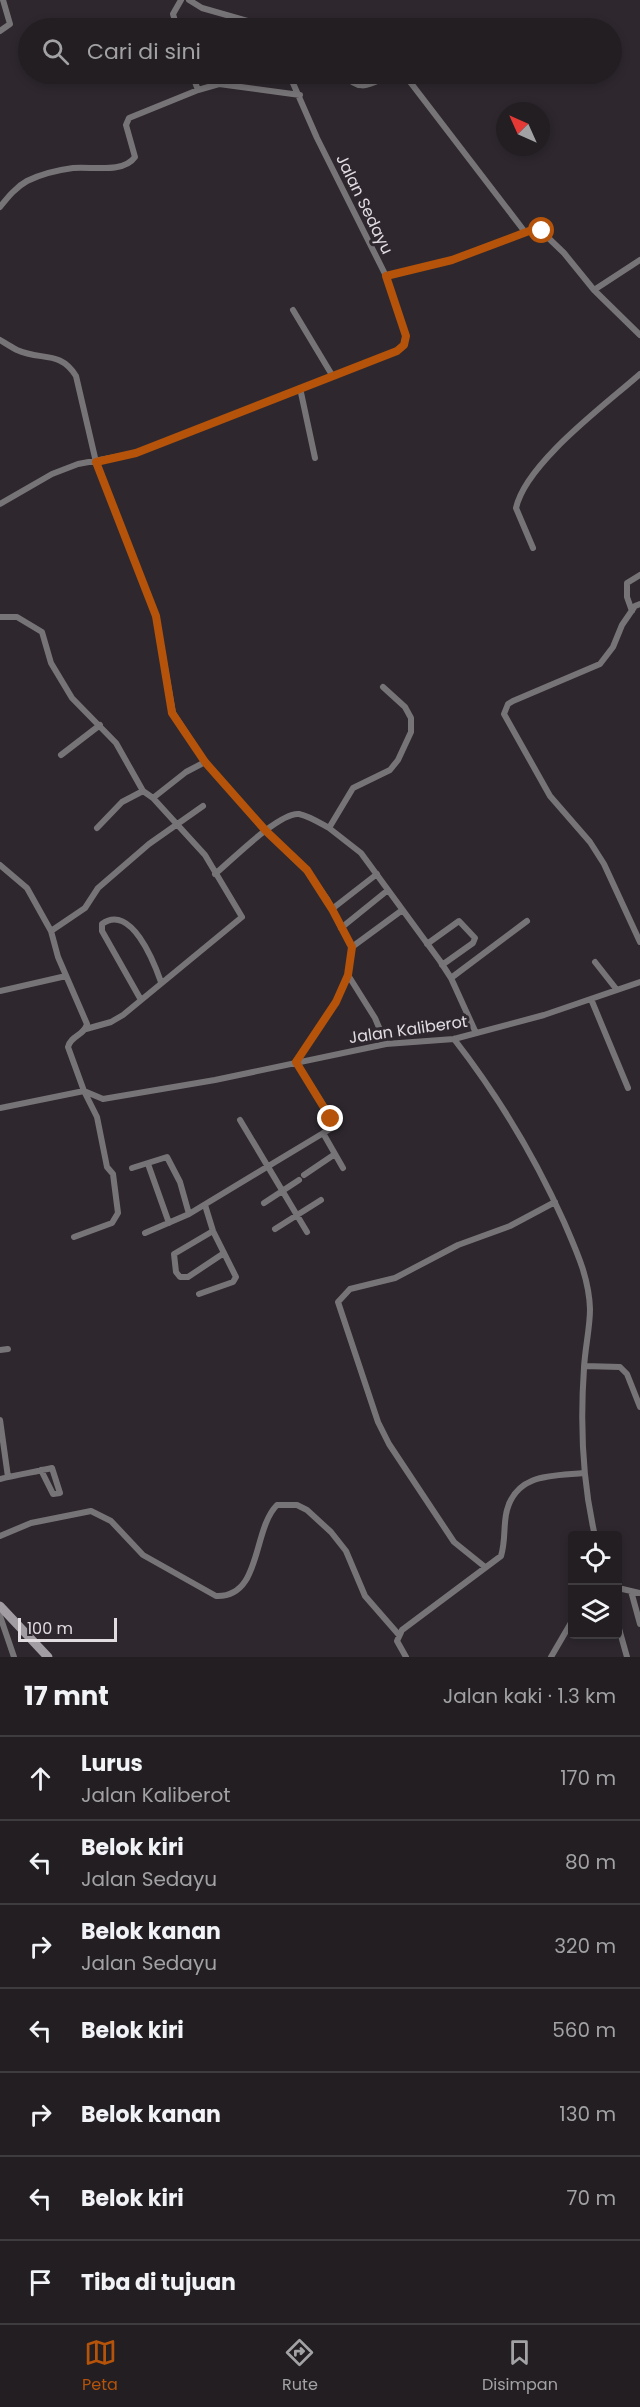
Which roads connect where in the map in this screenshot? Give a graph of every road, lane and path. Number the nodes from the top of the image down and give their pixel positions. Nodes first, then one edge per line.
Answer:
1 (2, 0) edge
2 (181, 0) edge
3 (189, 0) edge
4 (174, 18) edge
5 (235, 18) edge
6 (0, 31) edge
7 (196, 84) edge
8 (295, 84) edge
9 (412, 84) edge
10 (198, 90) junction
11 (300, 95) junction
12 (0, 207) edge
13 (525, 232) junction
14 (640, 260) edge
15 (386, 276) junction
16 (594, 290) junction
17 (293, 310) dead end
18 (640, 335) edge
19 (0, 340) edge
20 (640, 374) edge
21 (332, 375) junction
22 (300, 388) junction
23 (315, 458) dead end
24 (96, 462) junction
25 (0, 504) edge
26 (533, 548) dead end
27 (640, 575) edge
28 (640, 604) edge
29 (632, 611) junction
30 (0, 617) edge
31 (383, 687) dead end
32 (100, 725) junction
33 (61, 755) dead end
34 (205, 762) junction
35 (143, 791) junction
36 (153, 798) junction
37 (203, 806) dead end
38 (178, 825) junction
39 (97, 828) dead end
40 (329, 828) junction
41 (266, 831) junction
42 (0, 866) edge
43 (215, 874) junction
44 (377, 874) junction
45 (388, 890) junction
46 (332, 909) junction
47 (401, 911) junction
48 (527, 921) dead end
49 (341, 928) junction
50 (51, 931) junction
51 (640, 942) edge
52 (427, 944) junction
53 (352, 947) junction
54 (595, 962) dead end
55 (442, 965) junction
56 (348, 975) junction
57 (66, 976) junction
58 (451, 978) junction
59 (161, 982) junction
60 (640, 982) edge
61 (0, 990) edge
62 (617, 990) junction
63 (591, 999) junction
64 (141, 1000) junction
65 (86, 1029) junction
66 (476, 1033) junction
67 (453, 1039) junction
68 (386, 1044) junction
69 (296, 1062) junction
70 (628, 1088) dead end
71 (84, 1091) junction
72 (0, 1108) edge
73 (240, 1120) dead end
74 (323, 1134) junction
75 (335, 1154) junction
76 (148, 1164) junction
77 (268, 1166) junction
78 (132, 1168) dead end
79 (343, 1168) dead end
80 (282, 1190) junction
81 (321, 1200) dead end
82 (555, 1202) junction
83 (264, 1203) dead end
84 (205, 1204) junction
85 (189, 1214) junction
86 (297, 1215) junction
87 (169, 1223) junction
88 (275, 1229) dead end
89 (213, 1231) junction
90 (307, 1232) dead end
91 (145, 1233) dead end
92 (74, 1237) dead end
93 (224, 1252) junction
94 (199, 1294) dead end
95 (8, 1349) dead end
96 (0, 1350) edge
97 (584, 1366) junction
98 (640, 1407) edge
99 (0, 1420) edge
100 (2, 1447) edge
101 (41, 1470) dead end
102 (584, 1473) junction
103 (8, 1477) junction
104 (0, 1479) edge
105 (594, 1531) edge
106 (0, 1536) edge
107 (485, 1567) junction
108 (622, 1589) edge
109 (631, 1591) junction
110 (640, 1593) edge
111 (0, 1606) edge
112 (0, 1616) edge
113 (640, 1623) edge
114 (568, 1629) edge
115 (399, 1635) junction
116 (622, 1639) edge
117 (14, 1657) edge
118 (48, 1657) edge
119 (406, 1657) edge
120 (551, 1657) edge
121 (627, 1657) edge

1 - 6 street
2 - 4 street
3 - 5 street
7 - 10 street
8 - 11 street, Jalan Sedayu
9 - 13 street
10 - 11 street
10 - 12 street
11 - 15 street, Jalan Sedayu
13 - 15 street
13 - 16 street
14 - 16 street
15 - 21 street, Jalan Sedayu
16 - 18 street
17 - 21 street
19 - 24 street
20 - 26 street
21 - 22 street, Jalan Sedayu
22 - 23 street
22 - 24 street, Jalan Sedayu
24 - 25 street, Jalan Sedayu
24 - 34 street
27 - 29 street
28 - 29 street
29 - 51 street
30 - 32 street
31 - 40 street
32 - 33 street
32 - 35 street
34 - 36 street
34 - 41 street
35 - 36 street
35 - 39 street
36 - 38 street
37 - 38 street
38 - 43 street
38 - 50 street
40 - 41 street
40 - 44 street
41 - 43 street
41 - 46 street
42 - 50 street
43 - 59 street
44 - 45 street
44 - 46 street
45 - 47 street
45 - 49 street
46 - 49 street
47 - 52 street
47 - 53 street
48 - 58 street
49 - 53 street
50 - 57 street
52 - 55 street
52 - 55 street
53 - 56 street
54 - 62 street
55 - 58 street
56 - 68 street
56 - 69 street
57 - 61 street
57 - 65 street
58 - 66 street
59 - 64 street
59 - 64 street
60 - 62 street, Jalan Kaliberot
62 - 63 street, Jalan Kaliberot
63 - 66 street, Jalan Kaliberot
63 - 70 street
64 - 65 street
65 - 71 street
66 - 67 street, Jalan Kaliberot
67 - 68 street, Jalan Kaliberot
67 - 82 street
68 - 69 street, Jalan Kaliberot
69 - 71 street, Jalan Kaliberot
69 - 74 street
71 - 72 street, Jalan Kaliberot
71 - 92 street
73 - 77 street
74 - 75 street
74 - 77 street
75 - 79 street
75 - 80 street
76 - 78 street
76 - 85 street
76 - 87 street
77 - 80 street
77 - 84 street
80 - 83 street
80 - 86 street
81 - 86 street
82 - 97 street
82 - 107 street
84 - 85 street
84 - 89 street
85 - 87 street
86 - 88 street
86 - 90 street
87 - 91 street
89 - 93 street
89 - 93 street
93 - 94 street
95 - 96 street
97 - 98 street
97 - 102 street
99 - 100 street
100 - 103 street
101 - 103 street
102 - 105 street
102 - 107 street
103 - 104 street
106 - 115 street
107 - 115 street
108 - 109 street
109 - 110 street
109 - 113 street
111 - 118 main road
112 - 117 street
114 - 120 street
115 - 119 street
116 - 121 street

